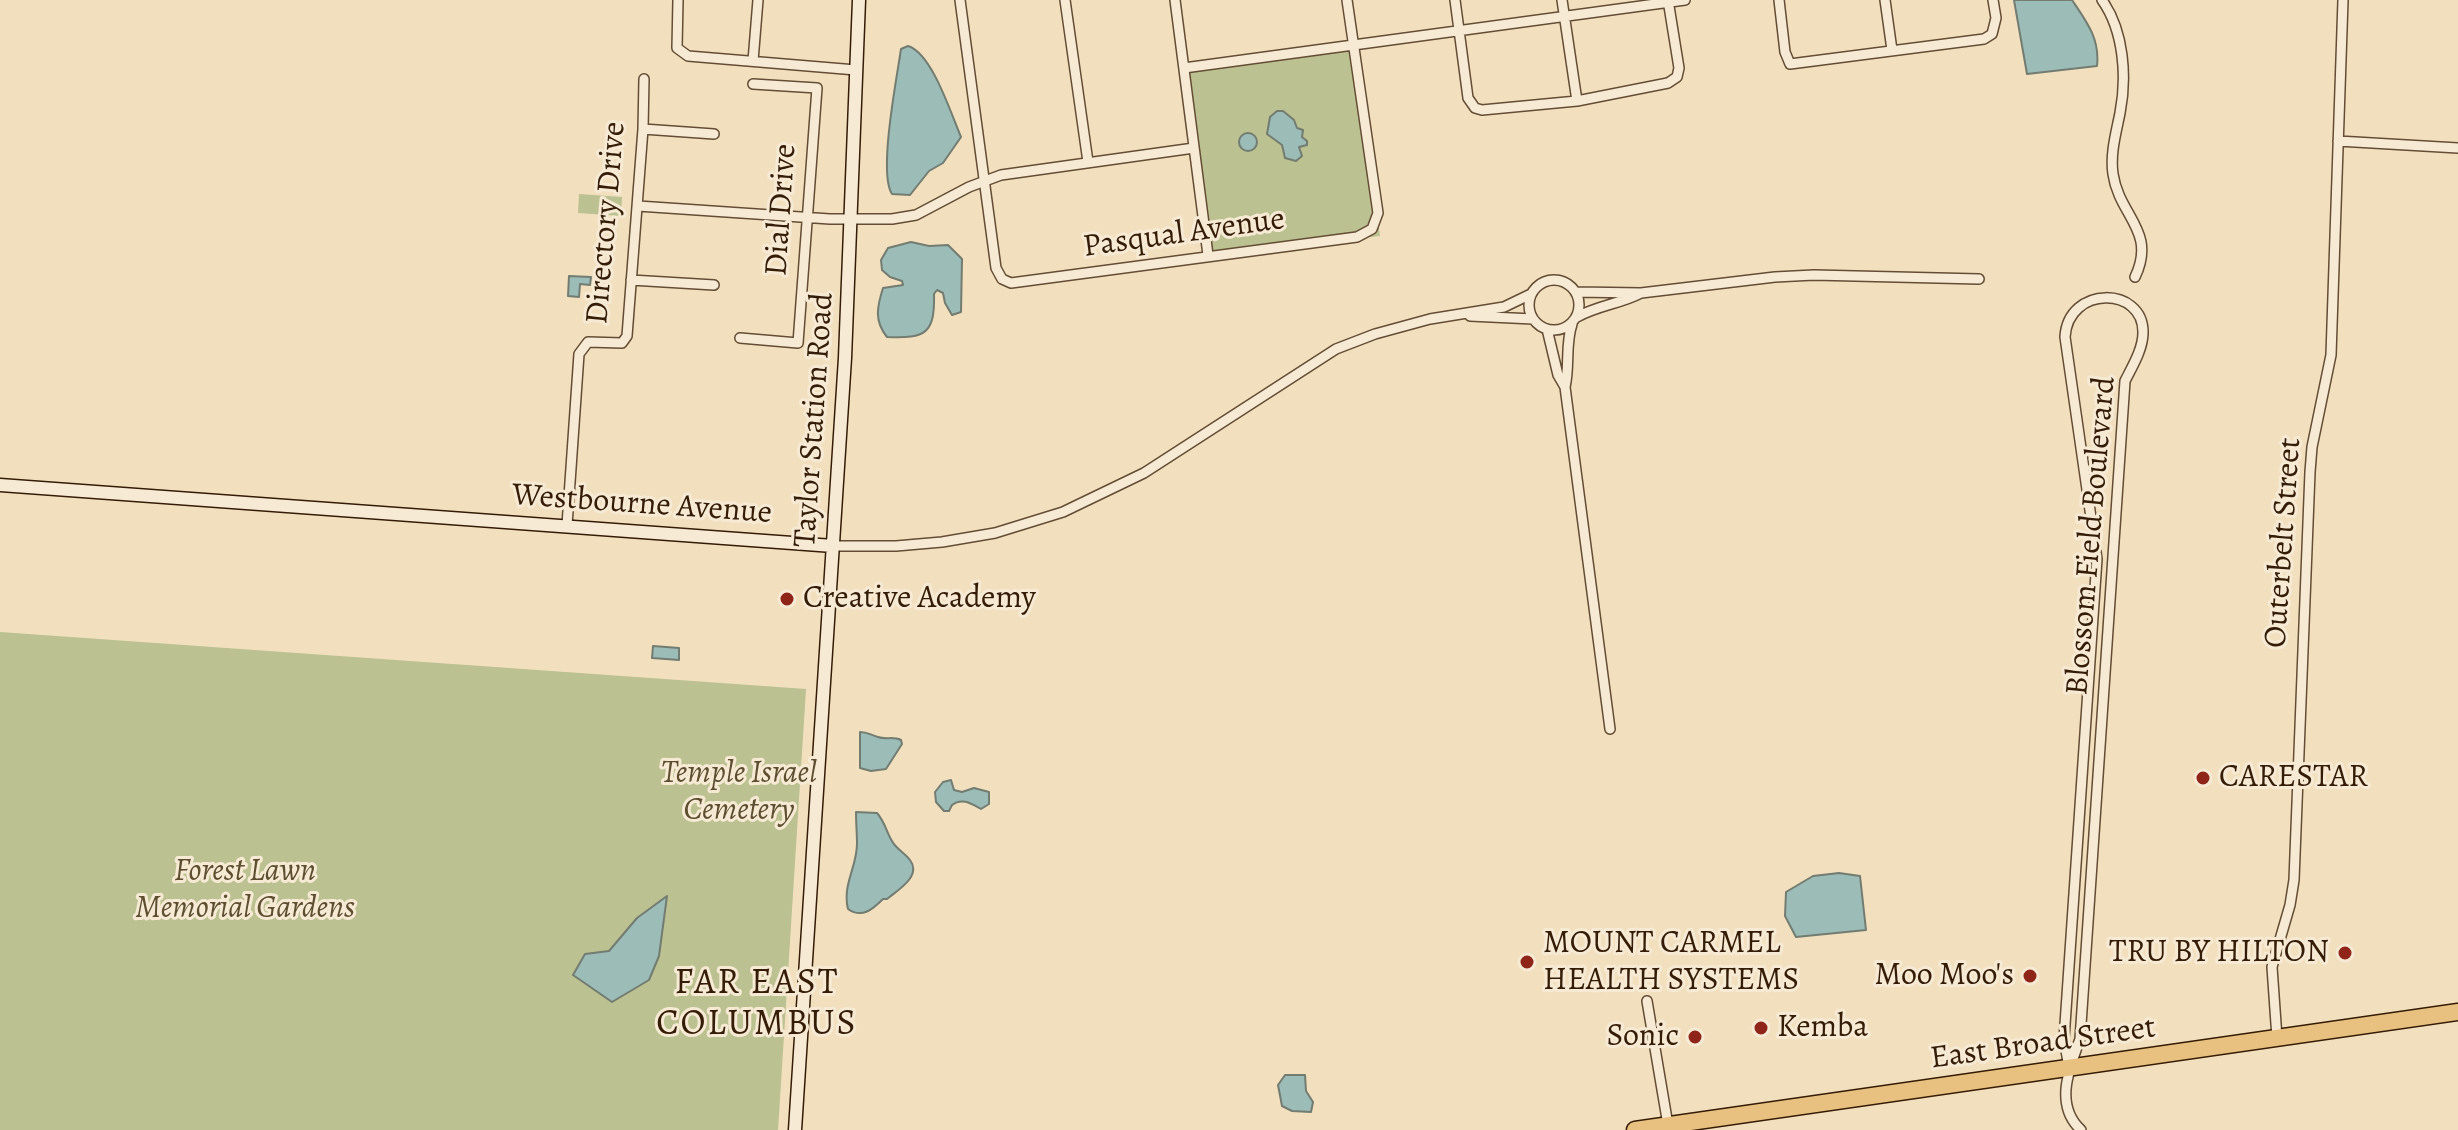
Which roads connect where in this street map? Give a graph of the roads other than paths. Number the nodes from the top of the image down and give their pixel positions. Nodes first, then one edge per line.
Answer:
1 (678, 0) edge
2 (758, 0) edge
3 (859, 0) edge
4 (960, 0) edge
5 (1065, 0) edge
6 (1175, 0) edge
7 (1347, 0) edge
8 (1455, 0) edge
9 (1562, 0) edge
10 (1685, 0) edge
11 (1779, 0) edge
12 (1885, 0) edge
13 (1993, 0) edge
14 (2102, 0) edge
15 (2343, 0) edge
16 (1669, 1) edge
17 (1565, 17) junction
18 (1460, 32) junction
19 (1353, 46) junction
20 (1892, 50) junction
21 (753, 61) junction
22 (1184, 68) junction
23 (856, 70) junction
24 (644, 79) dead end
25 (753, 84) dead end
26 (1577, 101) junction
27 (643, 129) junction
28 (714, 134) dead end
29 (2338, 141) junction
30 (1194, 148) junction
31 (2458, 148) edge
32 (1088, 162) junction
33 (984, 180) junction
34 (638, 206) junction
35 (808, 218) junction
36 (851, 220) junction
37 (1208, 255) junction
38 (2135, 277) dead end
39 (1979, 279) dead end
40 (631, 280) junction
41 (714, 285) dead end
42 (1577, 292) junction
43 (1641, 293) junction
44 (1531, 294) junction
45 (1466, 315) junction
46 (1533, 319) junction
47 (1574, 320) junction
48 (1547, 329) junction
49 (740, 338) dead end
50 (1565, 387) junction
51 (0, 485) edge
52 (567, 525) junction
53 (833, 546) junction
54 (1610, 729) dead end
55 (1647, 1001) dead end
56 (2458, 1012) edge
57 (2277, 1038) junction
58 (2069, 1068) junction
59 (1668, 1128) edge
60 (795, 1130) edge
61 (1635, 1130) edge
62 (2081, 1130) edge

1 - 21 street
2 - 21 street
3 - 23 main road, Taylor Station Road
4 - 33 street
5 - 32 street
6 - 22 street
7 - 19 street
8 - 18 street
9 - 17 street
10 - 16 street
11 - 20 street
12 - 20 street
13 - 20 street
14 - 38 street
15 - 29 street, Outerbelt Street
16 - 17 street
16 - 26 street
17 - 18 street
17 - 26 street
18 - 19 street
18 - 26 street
19 - 22 street
19 - 37 street, Pasqual Avenue
21 - 23 street
22 - 30 street
23 - 36 main road, Taylor Station Road
24 - 27 street, Directory Drive
25 - 35 street, Dial Drive
27 - 28 street
27 - 34 street, Directory Drive
29 - 31 street
29 - 57 street, Outerbelt Street
30 - 32 street
30 - 37 street
32 - 33 street
33 - 36 street
33 - 37 street, Pasqual Avenue
34 - 35 street
34 - 40 street, Directory Drive
35 - 36 street
35 - 49 street, Dial Drive
36 - 53 main road, Taylor Station Road
39 - 43 street
40 - 41 street
40 - 52 street, Directory Drive
42 - 43 street
42 - 44 street
42 - 47 street
43 - 47 street
44 - 45 street, Westbourne Avenue
44 - 46 street
45 - 46 street, Westbourne Avenue
45 - 53 street, Westbourne Avenue
46 - 48 street
47 - 48 street
47 - 50 street
48 - 50 street
50 - 54 street
51 - 52 main road, Westbourne Avenue
52 - 53 main road, Westbourne Avenue
53 - 60 main road, Taylor Station Road
55 - 59 street
56 - 57 highway, East Broad Street
57 - 58 highway, East Broad Street
58 - 58 street, Blossom Field Boulevard
58 - 59 highway, East Broad Street
58 - 62 street
59 - 61 highway, East Broad Street

